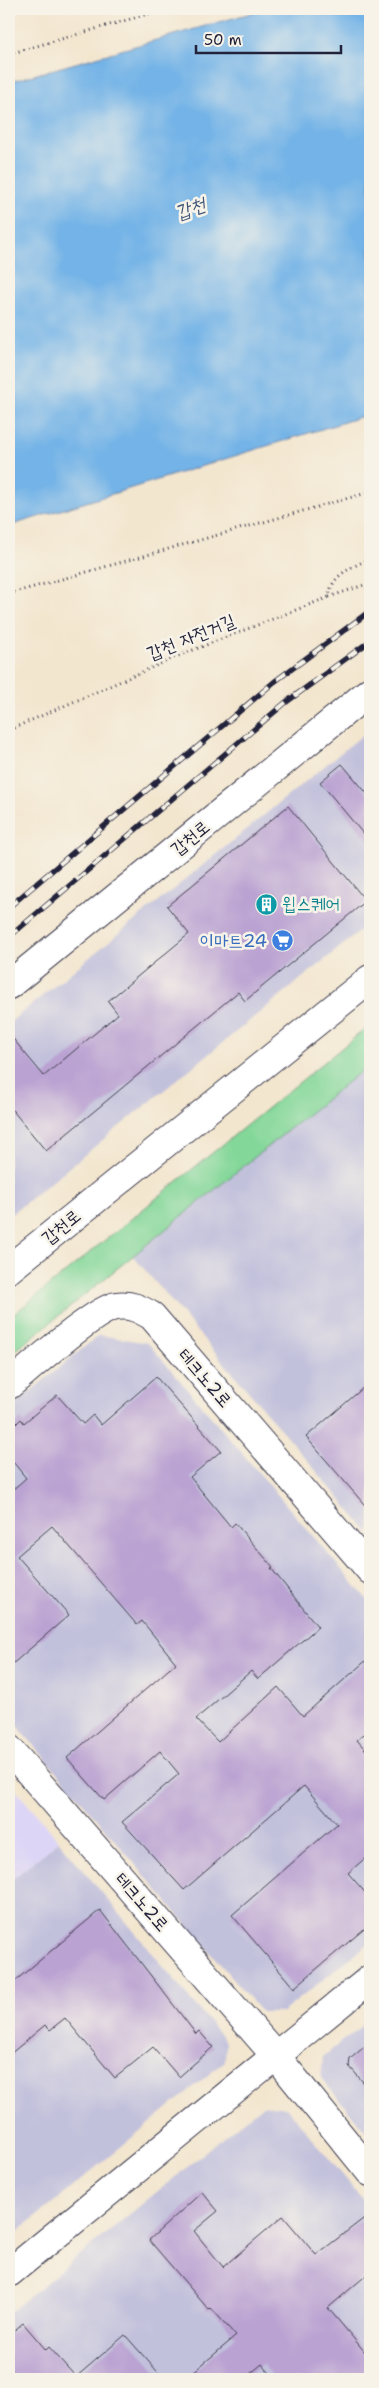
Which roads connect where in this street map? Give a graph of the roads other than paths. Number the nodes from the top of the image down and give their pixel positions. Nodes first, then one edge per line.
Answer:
1 (370, 691) edge
2 (370, 979) edge
3 (9, 984) edge
4 (9, 1268) edge
5 (9, 1385) edge
6 (370, 1570) edge
7 (9, 1749) edge
8 (370, 1979) edge
9 (275, 2055) junction
10 (370, 2172) edge
11 (9, 2273) edge

1 - 3 street, 갑천로
2 - 4 street, 갑천로
5 - 6 street, 테크노2로
7 - 9 street, 테크노2로
8 - 9 street
9 - 10 street, 테크노2로
9 - 11 street

